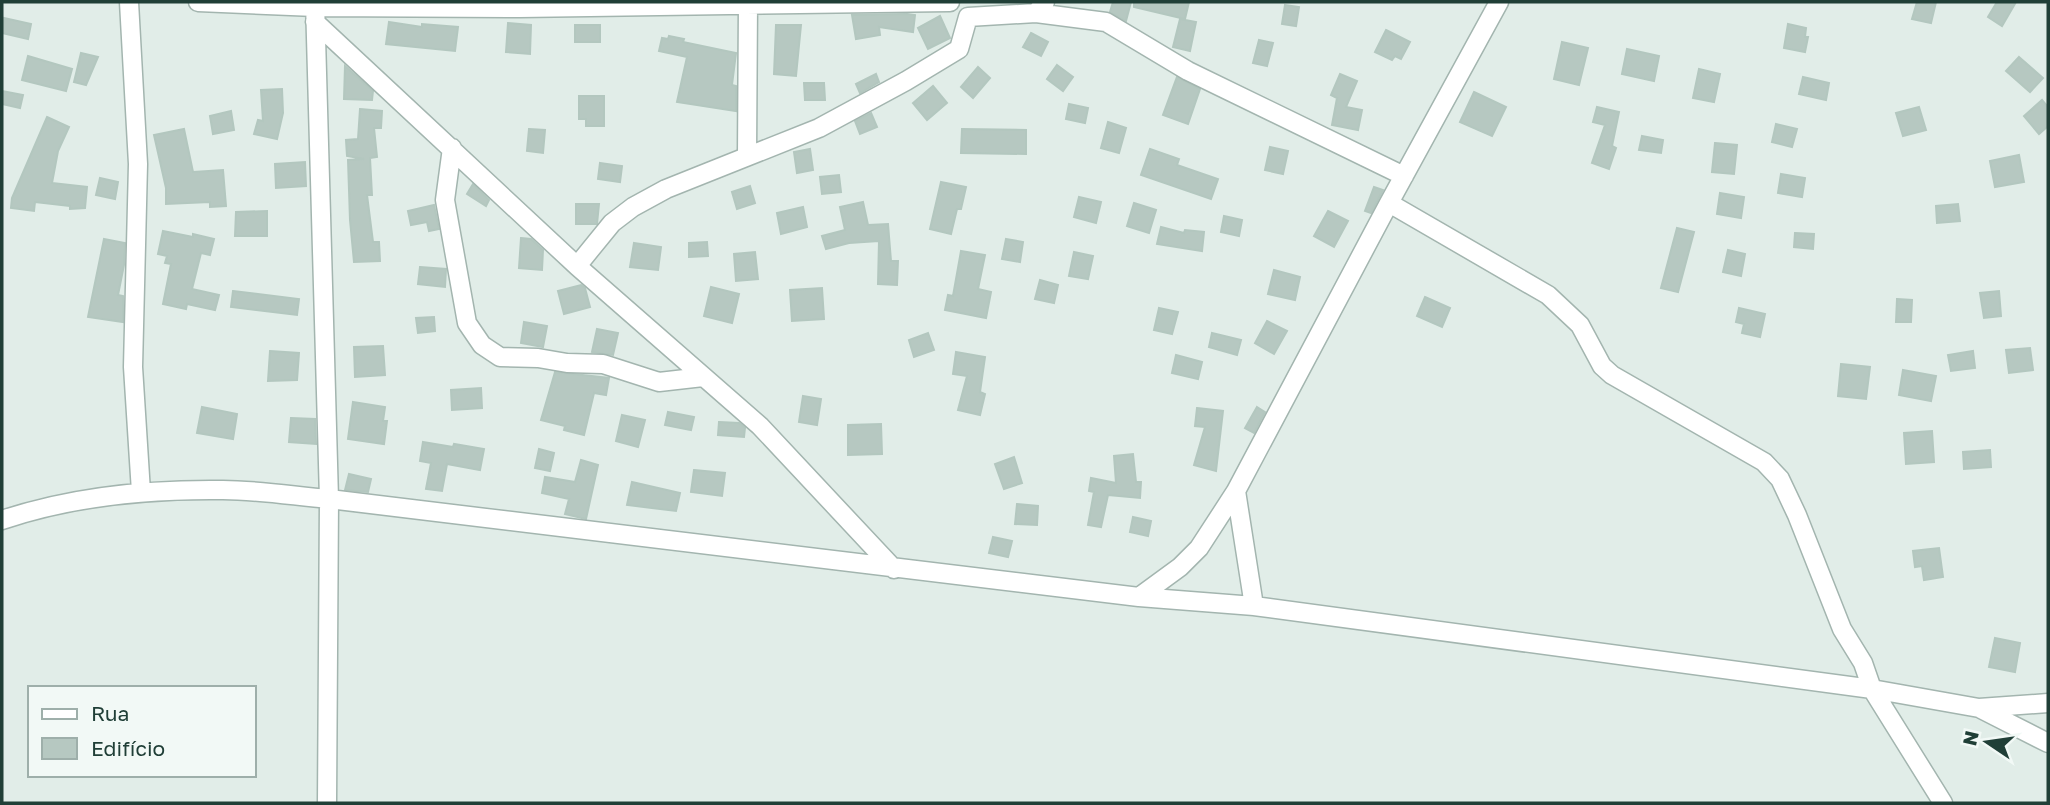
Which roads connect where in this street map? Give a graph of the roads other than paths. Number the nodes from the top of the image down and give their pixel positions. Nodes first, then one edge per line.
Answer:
1 (130, 2) edge
2 (198, 2) edge
3 (1499, 2) edge
4 (950, 3) edge
5 (748, 4) edge
6 (520, 5) edge
7 (1041, 7) edge
8 (315, 10) edge
9 (968, 17) junction
10 (452, 148) junction
11 (747, 155) junction
12 (1404, 176) junction
13 (1389, 203) junction
14 (577, 266) junction
15 (703, 377) junction
16 (1237, 491) junction
17 (141, 492) junction
18 (329, 499) junction
19 (2, 520) edge
20 (894, 569) junction
21 (1139, 597) junction
22 (1254, 606) junction
23 (1872, 689) junction
24 (2048, 703) edge
25 (1979, 708) junction
26 (2048, 743) edge
27 (327, 803) edge
28 (1943, 803) edge

1 - 17 street
2 - 8 street
3 - 12 street
4 - 5 street
4 - 9 street
5 - 6 street
5 - 11 street
6 - 8 street
7 - 9 street
7 - 12 street
8 - 10 street
8 - 18 street
9 - 11 street
10 - 14 street
10 - 15 street
11 - 14 street
12 - 13 street
13 - 16 street
13 - 23 street
14 - 15 street
15 - 20 street
16 - 21 street
16 - 22 street
17 - 18 street
17 - 19 street
18 - 20 street
18 - 27 street
20 - 21 street
21 - 22 street
22 - 23 street
23 - 25 street
23 - 28 street
24 - 25 street
25 - 26 street

